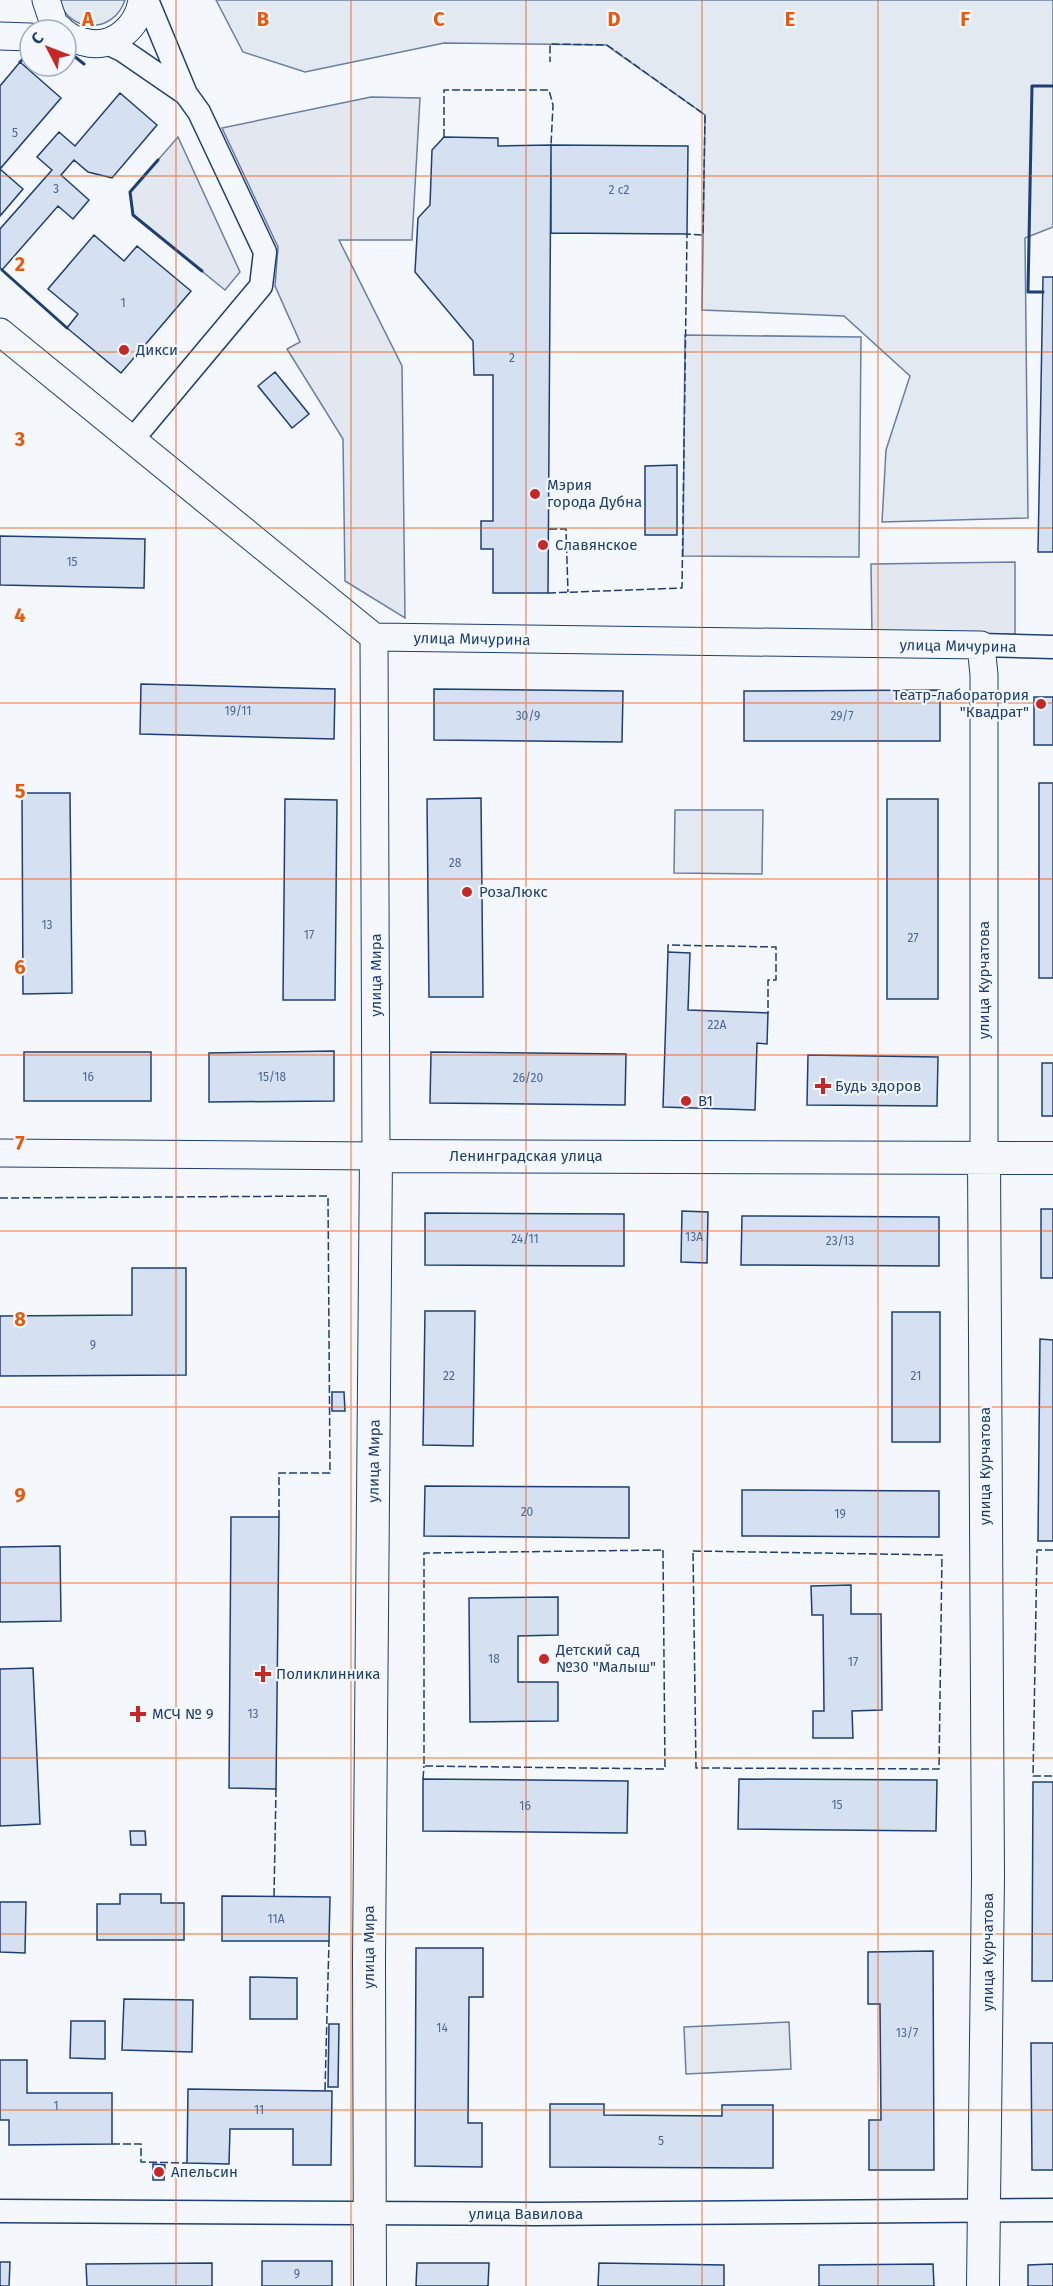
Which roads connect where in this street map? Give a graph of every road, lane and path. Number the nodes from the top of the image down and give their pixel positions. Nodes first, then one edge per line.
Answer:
1 (46, 0) edge
2 (142, 0) edge
3 (147, 0) edge
4 (52, 18) edge
5 (0, 36) edge
6 (18, 37) edge
7 (78, 39) edge
8 (107, 43) junction
9 (186, 94) junction
10 (0, 332) edge
11 (133, 439) junction
12 (374, 637) junction
13 (981, 645) junction
14 (1053, 647) edge
15 (0, 1153) edge
16 (376, 1156) junction
17 (984, 1158) junction
18 (1053, 1158) edge
19 (0, 2211) edge
20 (984, 2211) junction
21 (1053, 2211) edge
22 (369, 2213) junction
23 (370, 2286) edge
24 (983, 2286) edge

1 - 4 street
2 - 8 street
3 - 9 street
5 - 6 street
7 - 8 street
8 - 9 street
9 - 11 street
10 - 11 street
11 - 12 street
12 - 13 street, улица Мичурина
12 - 16 street, улица Мира
13 - 14 street, улица Мичурина
13 - 17 street, улица Курчатова
15 - 16 street, Ленинградская улица
16 - 17 main road, Ленинградская улица
16 - 22 main road, улица Мира
17 - 18 main road, Ленинградская улица
17 - 20 main road, улица Курчатова
19 - 22 street, улица Вавилова
20 - 21 street, улица Вавилова
20 - 22 street, улица Вавилова
20 - 24 main road, улица Курчатова
22 - 23 main road, улица Мира

